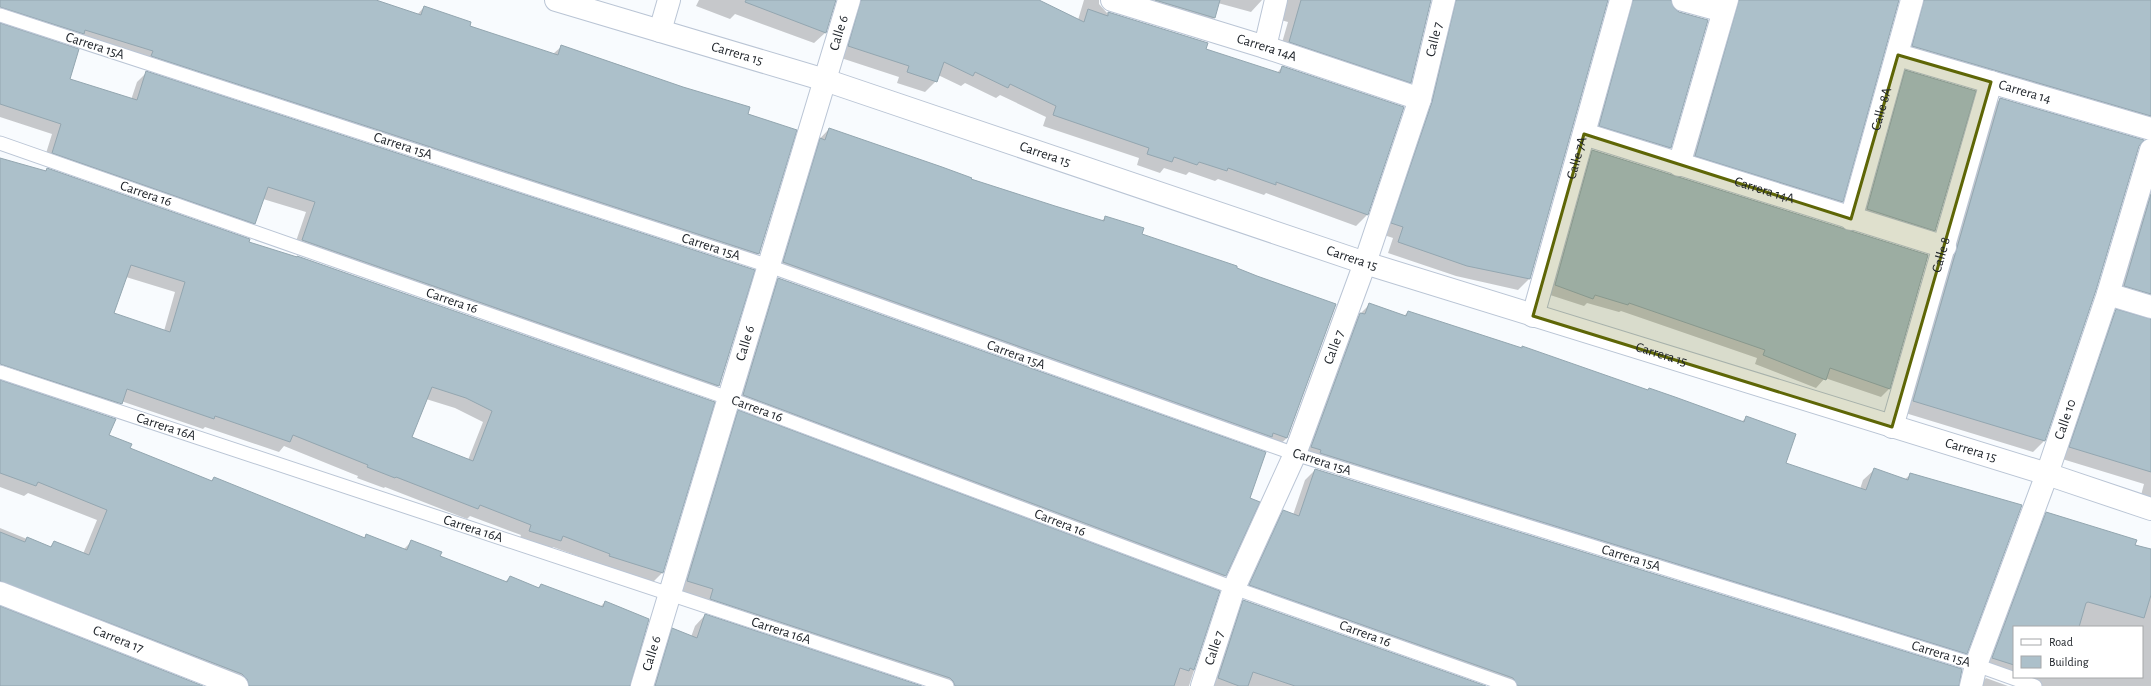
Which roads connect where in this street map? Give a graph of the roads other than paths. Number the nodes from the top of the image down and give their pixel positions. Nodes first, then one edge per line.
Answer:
1 (556, 0) edge
2 (669, 0) edge
3 (849, 0) edge
4 (1112, 0) edge
5 (1276, 0) edge
6 (1444, 0) edge
7 (1621, 0) edge
8 (1683, 0) edge
9 (1912, 0) edge
10 (1725, 5) edge
11 (0, 14) edge
12 (660, 31) junction
13 (1265, 47) junction
14 (1898, 55) junction
15 (825, 80) junction
16 (1991, 82) junction
17 (1420, 99) junction
18 (2151, 129) edge
19 (1584, 134) junction
20 (0, 143) edge
21 (2151, 150) edge
22 (1679, 165) junction
23 (1851, 219) junction
24 (1945, 247) junction
25 (1366, 263) junction
26 (768, 266) junction
27 (2108, 294) junction
28 (2151, 307) edge
29 (1532, 316) junction
30 (0, 372) edge
31 (728, 398) junction
32 (1892, 427) junction
33 (1295, 454) junction
34 (2047, 474) junction
35 (2151, 509) edge
36 (1234, 588) junction
37 (0, 593) edge
38 (669, 594) junction
39 (1976, 665) junction
40 (237, 686) edge
41 (642, 686) edge
42 (947, 686) edge
43 (1202, 686) edge
44 (1510, 686) edge
45 (1971, 686) edge
46 (2035, 686) edge

1 - 12 street, Carrera 15
2 - 12 street
3 - 15 street, Calle 6
4 - 13 street, Carrera 14A
5 - 13 street
6 - 17 street, Calle 7
7 - 19 street, Calle 7A
8 - 10 street
9 - 14 street, Calle 8A
10 - 22 street
11 - 26 lane, Carrera 15A
12 - 15 street, Carrera 15
13 - 17 street, Carrera 14A
14 - 16 street, Carrera 14
14 - 23 street, Calle 8A
15 - 25 street, Carrera 15
15 - 26 street, Calle 6
16 - 18 street, Carrera 14
16 - 24 street, Calle 8
17 - 25 street, Calle 7
19 - 22 street, Carrera 14A
19 - 29 street, Calle 7A
20 - 31 lane, Carrera 16
21 - 27 street, Calle 10
22 - 23 street, Carrera 14A
23 - 24 street, Carrera 14A
24 - 32 street, Calle 8
25 - 29 street, Carrera 15
25 - 33 street, Calle 7
26 - 31 street, Calle 6
26 - 33 lane, Carrera 15A
27 - 28 street
27 - 34 street, Calle 10
29 - 32 street, Carrera 15
30 - 38 lane, Carrera 16A
31 - 36 lane, Carrera 16
31 - 38 street, Calle 6
32 - 34 street, Carrera 15
33 - 36 street, Calle 7
33 - 39 lane, Carrera 15A
34 - 35 street, Carrera 15
34 - 39 street, Calle 10
36 - 43 street, Calle 7
36 - 44 lane, Carrera 16
37 - 40 street, Carrera 17
38 - 41 street, Calle 6
38 - 42 lane, Carrera 16A
39 - 45 street, Calle 10
39 - 46 lane, Carrera 15A

